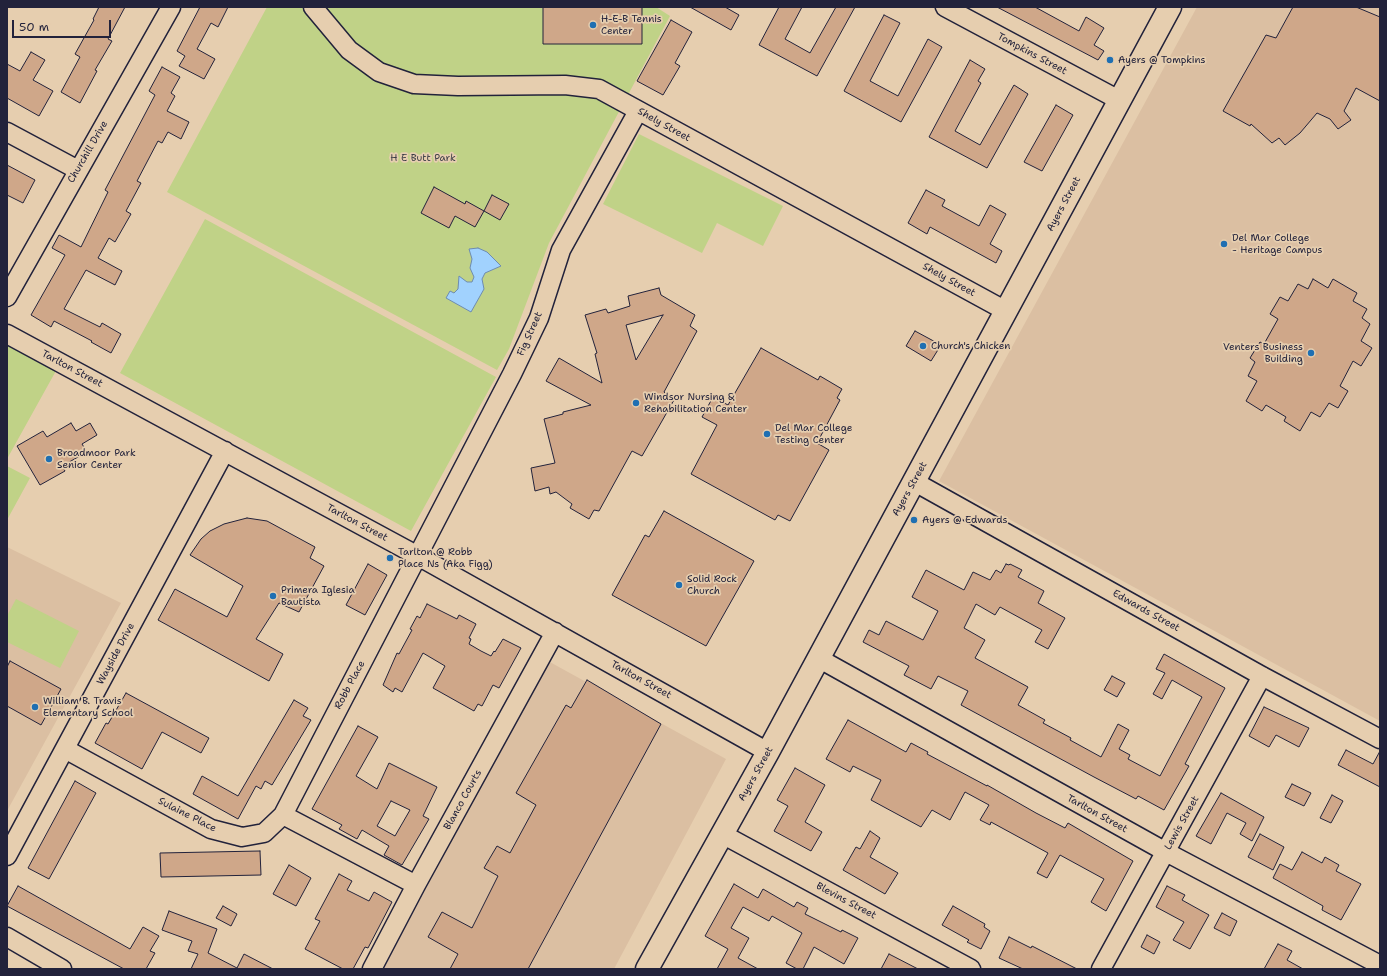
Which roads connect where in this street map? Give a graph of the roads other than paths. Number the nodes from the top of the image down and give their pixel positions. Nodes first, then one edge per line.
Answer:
1 (171, 7) edge
2 (313, 7) edge
3 (945, 7) edge
4 (1170, 7) edge
5 (1119, 100) junction
6 (638, 111) junction
7 (7, 132) edge
8 (78, 170) junction
9 (7, 297) edge
10 (1006, 311) junction
11 (7, 334) edge
12 (225, 451) junction
13 (914, 481) junction
14 (418, 556) junction
15 (555, 632) junction
16 (818, 658) junction
17 (1262, 676) junction
18 (1380, 739) edge
19 (65, 749) junction
20 (768, 752) junction
21 (283, 815) junction
22 (722, 834) junction
23 (1166, 852) junction
24 (7, 856) edge
25 (416, 885) junction
26 (7, 937) edge
27 (1380, 965) edge
28 (62, 969) edge
29 (372, 969) edge
30 (647, 969) edge
31 (971, 969) edge
32 (1101, 969) edge

1 - 8 street, Churchill Drive
2 - 6 street, Shely Street
3 - 5 street, Tompkins Street
4 - 5 main road, Ayers Street
5 - 10 main road, Ayers Street
6 - 10 street, Shely Street
6 - 14 street, Fig Street
7 - 8 street
8 - 9 street, Churchill Drive
10 - 13 main road, Ayers Street
11 - 12 street, Tarlton Street
12 - 14 street, Tarlton Street
12 - 19 street, Wayside Drive
13 - 16 main road, Ayers Street
13 - 17 street, Edwards Street
14 - 15 street, Tarlton Street
14 - 21 street, Robb Place
15 - 20 street, Tarlton Street
15 - 25 street, Blanco Courts
16 - 20 main road, Ayers Street
16 - 23 street, Tarlton Street
17 - 18 street, Edwards Street
17 - 23 street, Lewis Street
19 - 21 street, Sulaine Place
19 - 24 street, Wayside Drive
20 - 22 main road, Ayers Street
21 - 25 street
22 - 30 main road, Ayers Street
22 - 31 street, Blevins Street
23 - 27 street, Tarlton Street
23 - 32 street, Lewis Street
25 - 29 street, Blanco Courts
26 - 28 street

